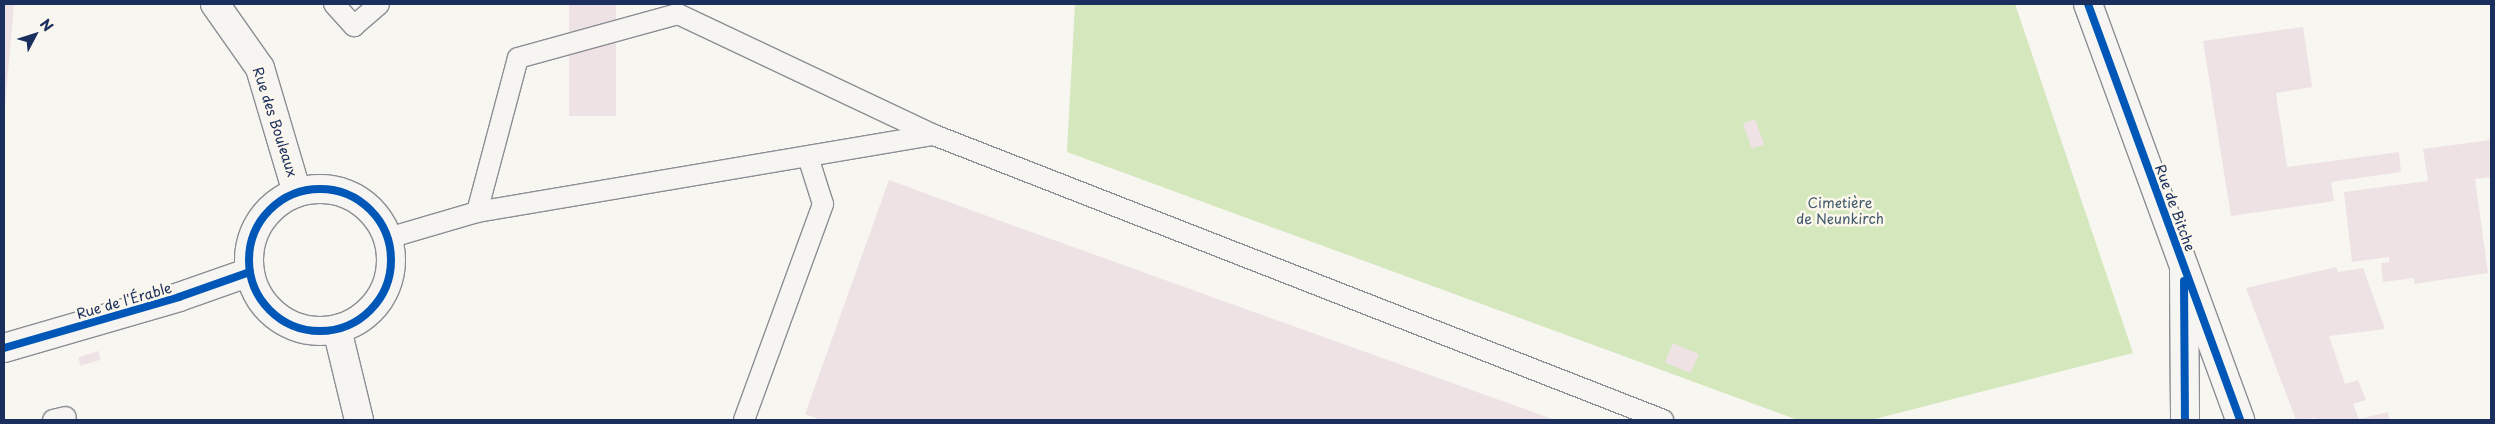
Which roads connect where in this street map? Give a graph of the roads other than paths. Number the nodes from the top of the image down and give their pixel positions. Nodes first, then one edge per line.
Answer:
1 (216, 4) edge
2 (334, 4) edge
3 (380, 4) edge
4 (2088, 4) edge
5 (934, 135) junction
6 (808, 158) junction
7 (297, 193) junction
8 (477, 212) junction
9 (388, 238) junction
10 (2184, 271) junction
11 (250, 272) junction
12 (337, 329) junction
13 (4, 348) edge
14 (360, 420) edge
15 (744, 420) edge
16 (1663, 420) edge
17 (2185, 420) edge
18 (2240, 420) edge

1 - 7 street, Rue des Bouleaux
2 - 3 lane
4 - 10 street, Rue de Bitche
5 - 6 lane
5 - 8 lane
5 - 16 lane
6 - 8 lane
6 - 15 lane
7 - 9 street
7 - 11 street
8 - 9 lane
9 - 12 street
10 - 17 street
10 - 18 street, Rue de Bitche
11 - 12 street
11 - 13 street, Rue de l'Érable
12 - 14 street

